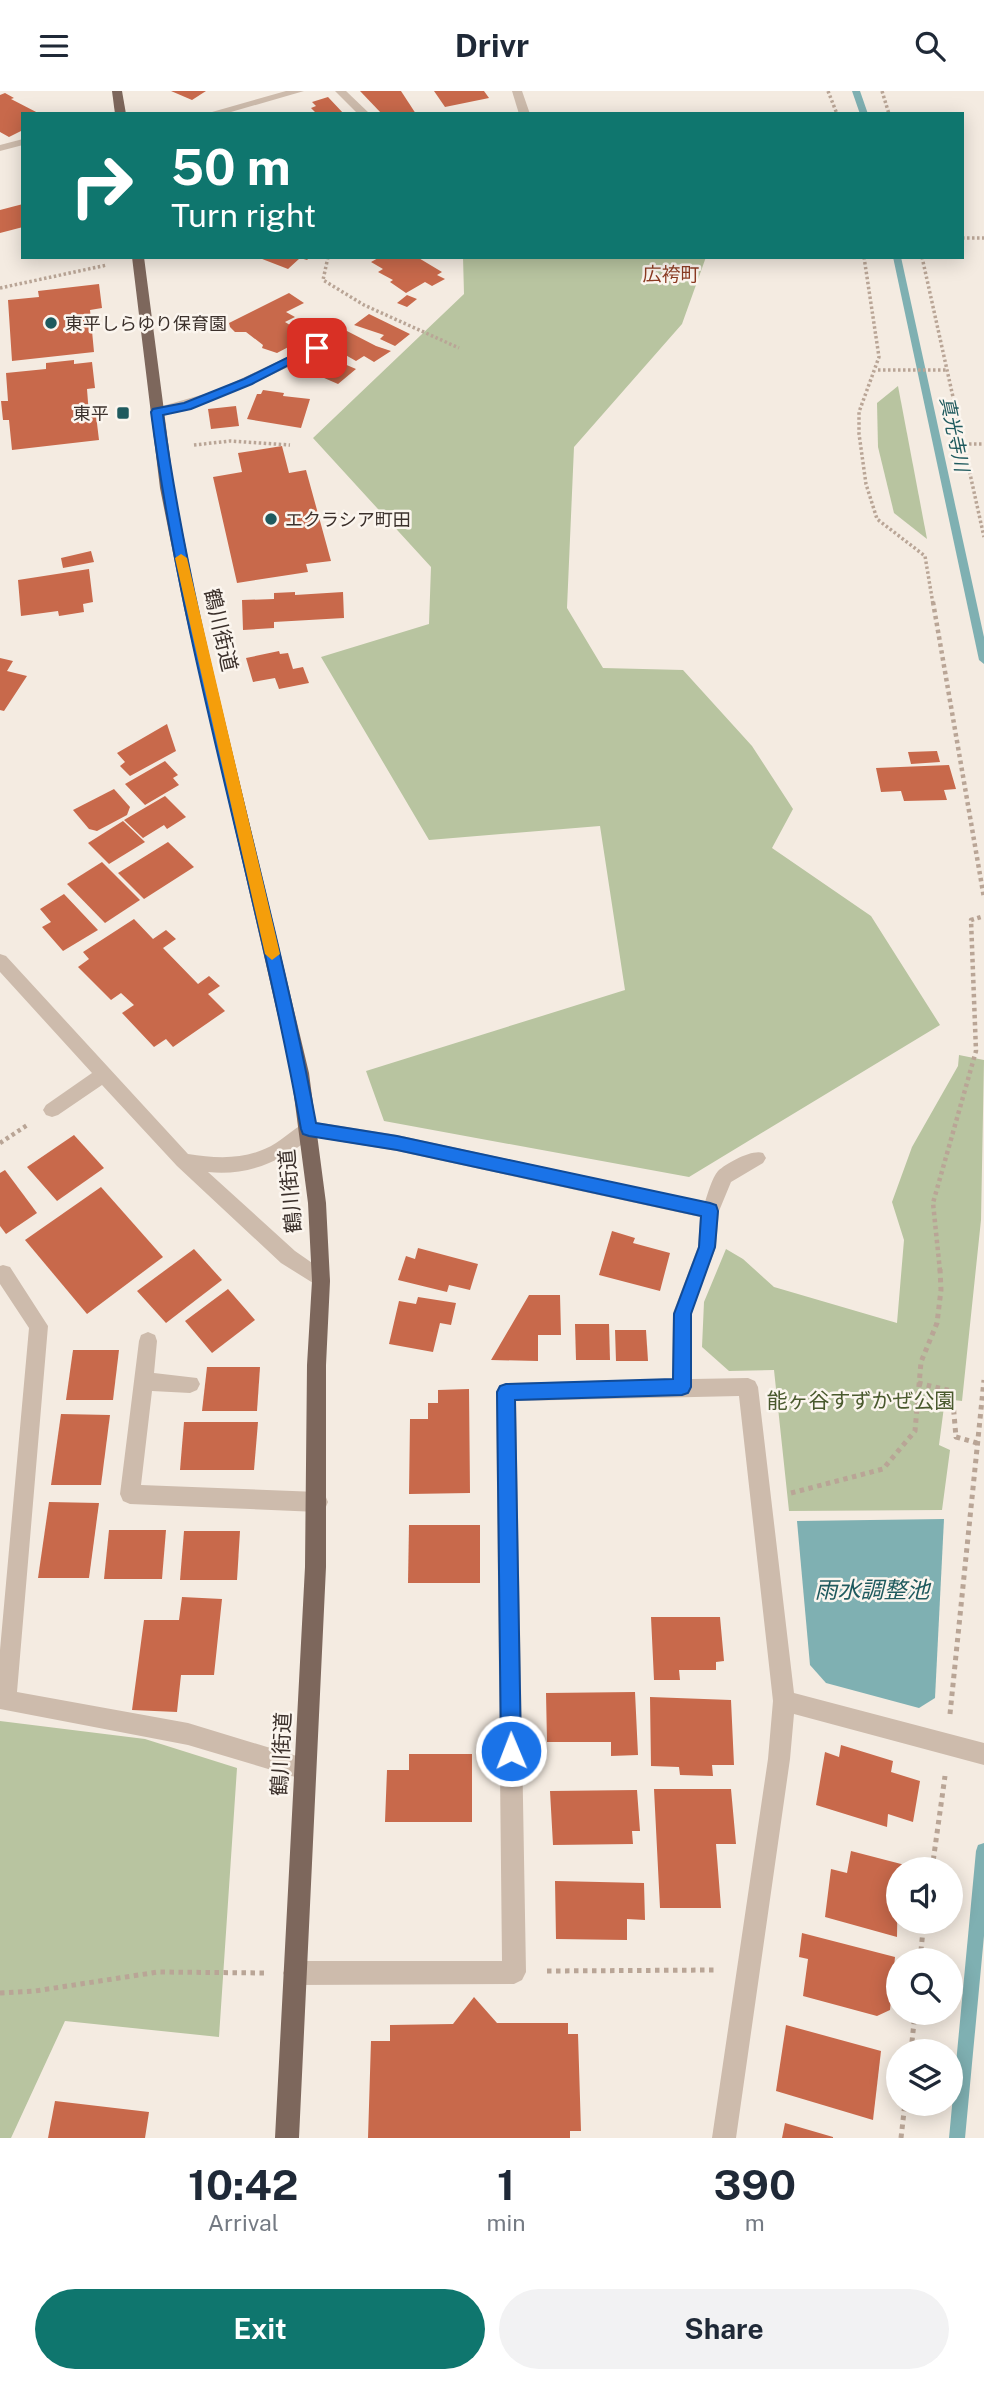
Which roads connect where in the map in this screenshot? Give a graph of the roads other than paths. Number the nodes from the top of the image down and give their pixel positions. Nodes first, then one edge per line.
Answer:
1 (117, 91) edge
2 (299, 91) edge
3 (340, 91) edge
4 (517, 91) edge
5 (121, 112) edge
6 (218, 112) edge
7 (363, 112) edge
8 (524, 112) edge
9 (21, 143) edge
10 (0, 148) edge
11 (138, 259) edge
12 (317, 348) dead end
13 (157, 412) junction
14 (0, 961) edge
15 (103, 1075) junction
16 (52, 1110) dead end
17 (309, 1129) junction
18 (757, 1158) dead end
19 (183, 1161) junction
20 (710, 1211) junction
21 (4, 1273) dead end
22 (321, 1280) junction
23 (148, 1341) dead end
24 (143, 1383) junction
25 (190, 1384) dead end
26 (682, 1387) junction
27 (318, 1502) junction
28 (783, 1701) junction
29 (984, 1754) edge
30 (305, 1769) junction
31 (295, 1973) junction
32 (287, 2138) edge
33 (724, 2138) edge

1 - 5 main road
2 - 6 street
3 - 7 street
4 - 8 street
9 - 10 street
11 - 13 main road, 鶴川街道
12 - 13 street
13 - 17 main road, 鶴川街道
14 - 15 street
15 - 16 street
15 - 19 street
17 - 19 street
17 - 20 street
17 - 22 main road, 鶴川街道
18 - 20 street
19 - 22 street
20 - 26 street
21 - 30 street
22 - 27 main road, 鶴川街道
23 - 24 street
24 - 25 street
24 - 27 street
26 - 28 street
26 - 31 street
27 - 30 main road, 鶴川街道
28 - 29 street
28 - 33 street
30 - 31 main road, 鶴川街道
31 - 32 main road, 鶴川街道

